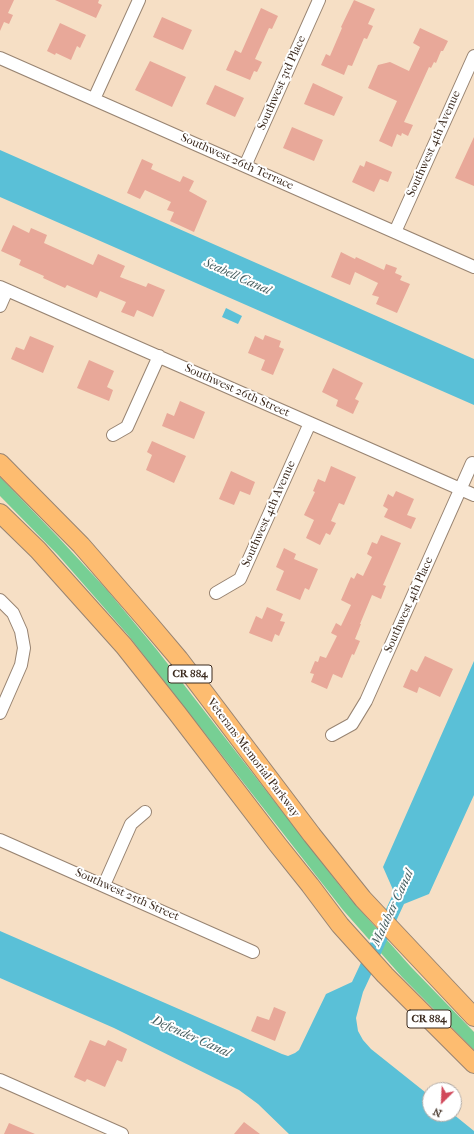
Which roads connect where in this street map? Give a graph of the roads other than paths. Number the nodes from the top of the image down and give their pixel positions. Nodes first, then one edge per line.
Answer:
1 (139, 0) edge
2 (319, 0) edge
3 (474, 56) edge
4 (0, 58) edge
5 (94, 100) junction
6 (244, 166) junction
7 (395, 232) junction
8 (474, 267) edge
9 (4, 288) edge
10 (0, 306) edge
11 (159, 356) junction
12 (310, 423) junction
13 (113, 435) dead end
14 (0, 463) edge
15 (472, 463) dead end
16 (461, 489) junction
17 (474, 495) edge
18 (0, 513) edge
19 (0, 529) edge
20 (216, 593) dead end
21 (0, 600) edge
22 (124, 646) junction
23 (0, 713) edge
24 (332, 735) dead end
25 (145, 812) dead end
26 (0, 840) edge
27 (104, 885) junction
28 (253, 952) dead end
29 (474, 1018) edge
30 (474, 1064) edge
31 (0, 1080) edge
32 (122, 1134) edge

1 - 5 street
2 - 6 street, Southwest 3rd Place
3 - 7 street, Southwest 4th Avenue
4 - 5 street, Southwest 26th Terrace
5 - 6 street, Southwest 26th Terrace
6 - 7 street, Southwest 26th Terrace
7 - 8 street, Southwest 26th Terrace
9 - 10 street
9 - 11 street, Southwest 26th Street
11 - 12 street, Southwest 26th Street
11 - 13 street
12 - 16 street, Southwest 26th Street
12 - 20 street, Southwest 4th Avenue
14 - 29 highway, Veterans Memorial Parkway / CR 884
15 - 16 street, Southwest 4th Place
16 - 17 street, Southwest 26th Street
16 - 24 street, Southwest 4th Place
18 - 22 highway, CR 884
19 - 22 highway
21 - 23 street
22 - 30 highway, CR 884
25 - 27 street
26 - 27 street, Southwest 25th Street
27 - 28 street, Southwest 25th Street
31 - 32 street

